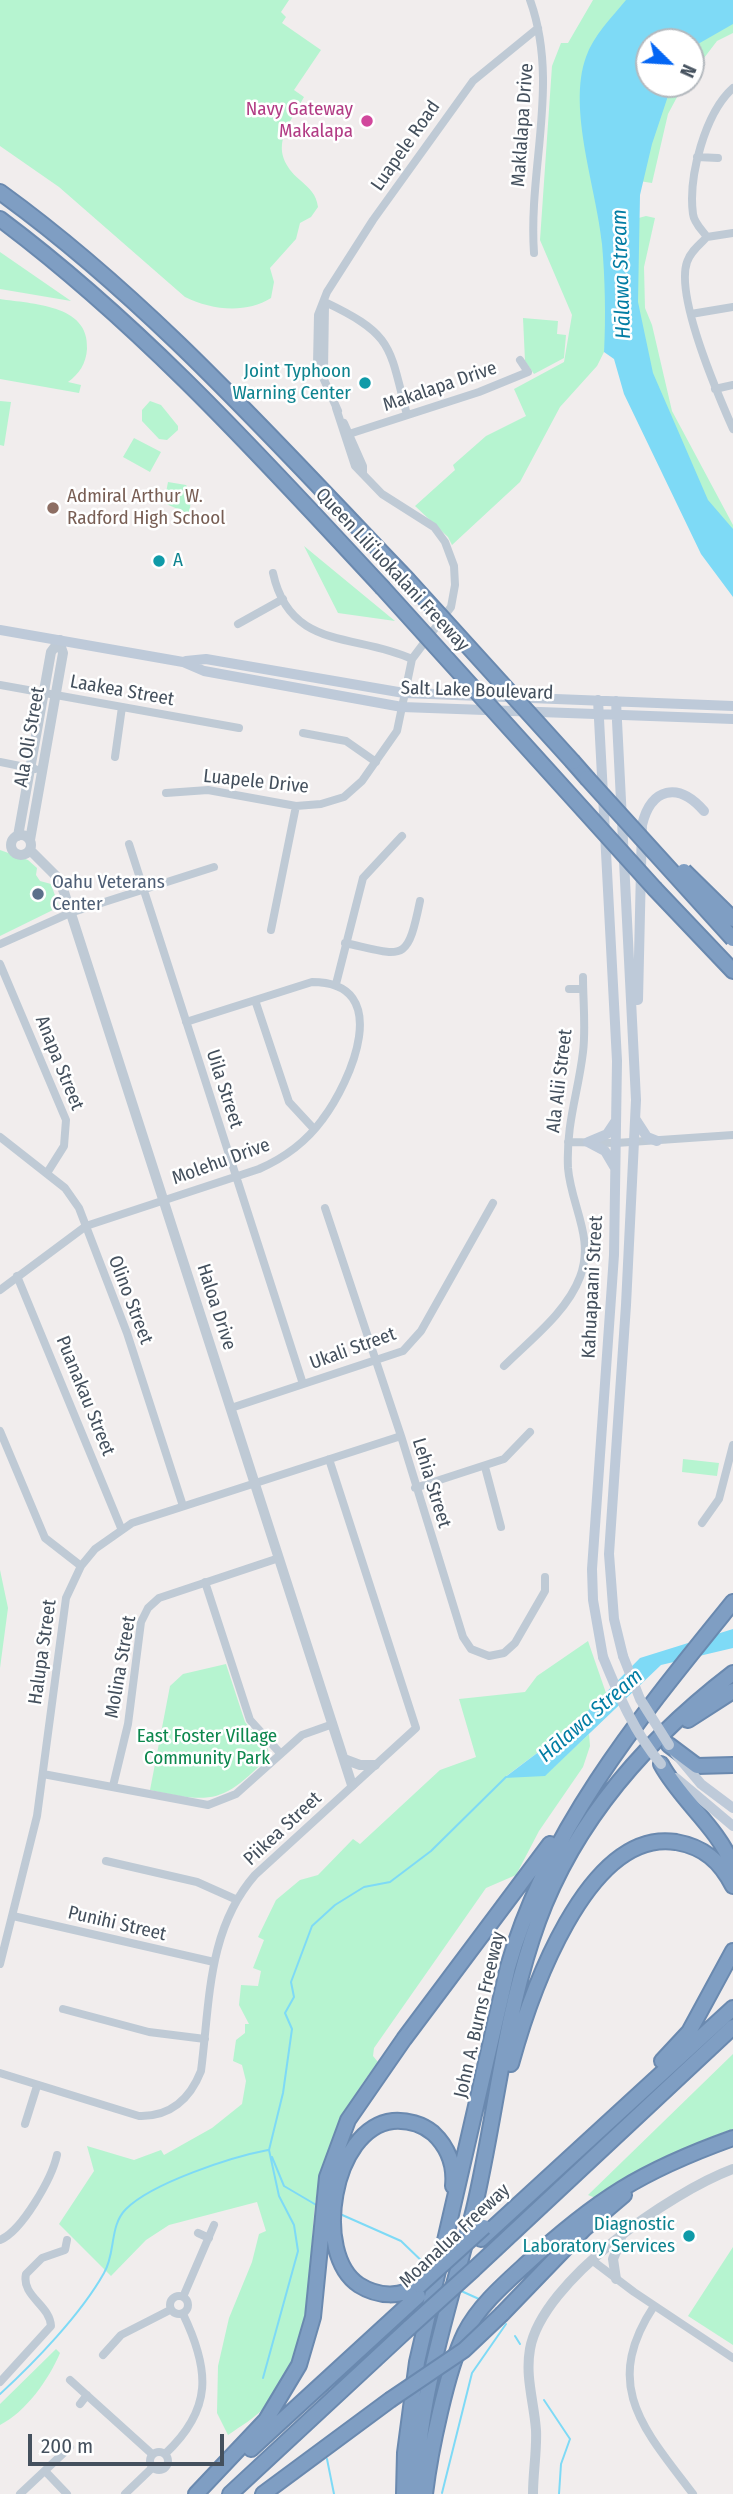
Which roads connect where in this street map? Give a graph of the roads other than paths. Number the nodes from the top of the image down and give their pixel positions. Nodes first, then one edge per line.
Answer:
1 (530, 0) edge
2 (538, 28) junction
3 (733, 88) edge
4 (698, 157) junction
5 (718, 158) dead end
6 (0, 192) edge
7 (0, 219) edge
8 (733, 233) edge
9 (708, 237) junction
10 (534, 253) dead end
11 (325, 302) junction
12 (733, 307) edge
13 (691, 314) junction
14 (520, 360) dead end
15 (733, 385) edge
16 (715, 388) junction
17 (336, 408) junction
18 (407, 415) junction
19 (733, 429) edge
20 (349, 434) junction
21 (363, 473) junction
22 (273, 573) dead end
23 (284, 599) junction
24 (239, 624) dead end
25 (0, 630) edge
26 (60, 641) junction
27 (412, 659) junction
28 (183, 662) junction
29 (0, 685) edge
30 (43, 693) junction
31 (404, 693) junction
32 (56, 695) junction
33 (598, 700) junction
34 (616, 701) junction
35 (733, 706) edge
36 (122, 707) junction
37 (402, 707) junction
38 (599, 716) junction
39 (617, 716) junction
40 (733, 719) edge
41 (239, 728) dead end
42 (303, 733) dead end
43 (115, 757) dead end
44 (0, 762) edge
45 (376, 762) junction
46 (30, 767) junction
47 (42, 770) junction
48 (587, 778) junction
49 (166, 793) dead end
50 (296, 806) junction
51 (704, 811) dead end
52 (402, 836) dead end
53 (15, 839) junction
54 (0, 840) edge
55 (129, 844) dead end
56 (30, 845) junction
57 (214, 867) dead end
58 (143, 888) junction
59 (420, 901) dead end
60 (70, 913) junction
61 (733, 919) edge
62 (271, 930) dead end
63 (695, 934) junction
64 (733, 939) edge
65 (345, 943) junction
66 (0, 944) edge
67 (0, 964) edge
68 (733, 971) edge
69 (583, 978) dead end
70 (733, 981) edge
71 (336, 984) junction
72 (569, 989) dead end
73 (583, 989) junction
74 (255, 1000) junction
75 (186, 1023) junction
76 (635, 1049) junction
77 (635, 1116) junction
78 (616, 1121) junction
79 (314, 1129) junction
80 (733, 1135) edge
81 (0, 1138) edge
82 (657, 1141) junction
83 (568, 1142) junction
84 (588, 1142) junction
85 (634, 1142) junction
86 (616, 1143) junction
87 (616, 1170) junction
88 (47, 1173) junction
89 (236, 1177) junction
90 (163, 1200) junction
91 (493, 1203) dead end
92 (325, 1208) dead end
93 (86, 1226) junction
94 (17, 1276) junction
95 (0, 1290) edge
96 (376, 1362) junction
97 (504, 1366) dead end
98 (303, 1384) junction
99 (231, 1408) junction
100 (0, 1431) edge
101 (530, 1432) dead end
102 (401, 1436) junction
103 (733, 1445) edge
104 (329, 1459) junction
105 (485, 1467) junction
106 (255, 1483) junction
107 (415, 1488) junction
108 (183, 1506) junction
109 (702, 1524) dead end
110 (501, 1527) dead end
111 (121, 1528) junction
112 (279, 1558) junction
113 (81, 1566) junction
114 (545, 1577) dead end
115 (205, 1582) junction
116 (733, 1602) edge
117 (733, 1673) edge
118 (733, 1691) edge
119 (333, 1724) junction
120 (669, 1745) junction
121 (280, 1752) junction
122 (344, 1759) junction
123 (613, 1759) junction
124 (661, 1764) junction
125 (375, 1765) junction
126 (733, 1765) edge
127 (43, 1774) junction
128 (352, 1785) junction
129 (113, 1786) junction
130 (733, 1808) edge
131 (733, 1826) edge
132 (573, 1848) junction
133 (106, 1861) dead end
134 (733, 1866) edge
135 (733, 1886) edge
136 (235, 1899) junction
137 (13, 1916) junction
138 (733, 1951) edge
139 (214, 1962) junction
140 (0, 1964) edge
141 (733, 2008) edge
142 (63, 2009) dead end
143 (733, 2027) edge
144 (733, 2034) edge
145 (205, 2039) junction
146 (0, 2073) edge
147 (678, 2081) junction
148 (37, 2086) junction
149 (25, 2124) dead end
150 (733, 2138) edge
151 (717, 2144) junction
152 (575, 2151) junction
153 (57, 2155) dead end
154 (733, 2169) edge
155 (330, 2199) junction
156 (474, 2207) junction
157 (214, 2225) dead end
158 (327, 2226) junction
159 (198, 2233) dead end
160 (623, 2236) junction
161 (209, 2238) junction
162 (0, 2240) edge
163 (67, 2240) dead end
164 (441, 2258) junction
165 (593, 2261) junction
166 (616, 2279) junction
167 (424, 2289) junction
168 (183, 2297) junction
169 (654, 2306) junction
170 (170, 2310) junction
171 (183, 2314) junction
172 (103, 2356) dead end
173 (733, 2358) edge
174 (70, 2380) dead end
175 (0, 2382) edge
176 (88, 2395) junction
177 (80, 2404) dead end
178 (70, 2447) dead end
179 (152, 2454) junction
180 (165, 2454) junction
181 (152, 2468) junction
182 (45, 2471) junction
183 (20, 2494) edge
184 (67, 2494) edge
185 (125, 2494) edge
186 (197, 2494) edge
187 (203, 2494) edge
188 (230, 2494) edge
189 (263, 2494) edge
190 (404, 2494) edge
191 (416, 2494) edge
192 (425, 2494) edge
193 (533, 2494) edge
194 (693, 2494) edge

1 - 2 street, Maklalapa Drive
2 - 10 street, Maklalapa Drive
2 - 11 street, Luapele Road
3 - 4 street
4 - 5 street
4 - 9 street
6 - 48 highway, Queen Liliʻuokalani Freeway, bridge
7 - 63 highway, Queen Liliʻuokalani Freeway, bridge
8 - 9 street
9 - 13 street
11 - 17 street, Luapele Road
11 - 18 street
12 - 13 street
13 - 16 street
14 - 18 street, Makalapa Drive
15 - 16 street
16 - 19 street
17 - 20 street, Luapele Road
17 - 21 street, Luapele Road
18 - 20 street, Makalapa Drive
20 - 21 street, Luapele Road
21 - 27 street, Luapele Road
22 - 23 street
23 - 24 street
23 - 27 street
25 - 26 main road, Salt Lake Boulevard
26 - 28 main road, Salt Lake Boulevard
26 - 30 street, Ala Oli Street
26 - 32 street, Ala Oli Street
27 - 31 street, Luapele Road
28 - 31 main road, Salt Lake Boulevard
28 - 37 main road, Salt Lake Boulevard
29 - 30 street, Laakea Street
30 - 32 street, Laakea Street
30 - 46 street, Ala Oli Street
31 - 33 main road, Salt Lake Boulevard
31 - 37 street, Luapele Drive
32 - 36 street, Laakea Street
32 - 47 street, Ala Oli Street
33 - 34 main road, Salt Lake Boulevard
33 - 38 main road, Kahuapaani Street
34 - 35 main road, Salt Lake Boulevard
34 - 39 main road, Kahuapaani Street
36 - 41 street, Laakea Street
36 - 43 street
37 - 38 main road, Salt Lake Boulevard
37 - 45 street, Luapele Drive
38 - 39 main road, Salt Lake Boulevard
38 - 78 main road, Kahuapaani Street
39 - 40 main road, Salt Lake Boulevard
39 - 76 main road, Kahuapaani Street
42 - 45 street
44 - 46 street
45 - 50 street, Luapele Drive
46 - 47 street
46 - 53 street, Ala Oli Street
47 - 56 street, Ala Oli Street
48 - 61 highway, bridge
48 - 64 highway, Queen Liliʻuokalani Freeway, bridge
49 - 50 street, Luapele Drive
50 - 62 street
51 - 76 main road
52 - 65 street
53 - 54 street
53 - 56 street
53 - 56 street
55 - 58 street, Uila Street
56 - 60 street, Haloa Drive
57 - 58 street
58 - 60 street
58 - 75 street, Uila Street
59 - 65 street
60 - 66 street
60 - 90 street, Haloa Drive
63 - 68 highway, Queen Liliʻuokalani Freeway
63 - 70 highway
65 - 71 street
67 - 88 street, Anapa Street
69 - 73 street, Ala Alii Street
71 - 74 street
71 - 79 street, Molehu Drive
72 - 73 street
73 - 83 street, Ala Alii Street
74 - 75 street
74 - 79 street
75 - 89 street, Uila Street
76 - 77 main road, Kahuapaani Street
77 - 82 main road
77 - 85 main road, Kahuapaani Street
78 - 84 main road
78 - 86 main road, Kahuapaani Street
79 - 89 street, Molehu Drive
80 - 82 street
81 - 88 street, Olino Street
82 - 85 street
83 - 84 street
83 - 97 street, Ala Alii Street
84 - 86 street
84 - 87 main road
85 - 86 street
85 - 120 main road, Kahuapaani Street, bridge
86 - 87 main road, Kahuapaani Street
87 - 124 main road, Kahuapaani Street, bridge
88 - 93 street, Olino Street
89 - 90 street, Molehu Drive
89 - 98 street, Uila Street
90 - 93 street, Molehu Drive
90 - 99 street, Haloa Drive
91 - 96 street, Ukali Street
92 - 96 street, Lehia Street
93 - 94 street, Molehu Drive
93 - 108 street, Olino Street
94 - 95 street, Molehu Drive
94 - 111 street, Puanakau Street
96 - 98 street, Ukali Street
96 - 102 street, Lehia Street
98 - 99 street, Ukali Street
99 - 106 street, Haloa Drive
100 - 113 street
101 - 105 street
102 - 104 street, Halupa Street
102 - 107 street, Lehia Street
103 - 109 street
104 - 106 street, Halupa Street
104 - 125 street, Piikea Street
105 - 107 street
105 - 110 street
106 - 108 street, Halupa Street
106 - 112 street, Haloa Drive
107 - 114 street, Lehia Street
108 - 111 street, Halupa Street
111 - 113 street, Halupa Street
112 - 115 street, Molina Street
112 - 119 street, Haloa Drive
113 - 127 street, Halupa Street
115 - 121 street
115 - 129 street, Molina Street
116 - 123 highway, John A. Burns Freeway
117 - 132 highway
118 - 132 highway
119 - 121 street
119 - 122 street, Haloa Drive
120 - 126 highway
120 - 130 main road, Kahuapaani Street
121 - 129 street
122 - 125 street
122 - 128 street, Haloa Drive
123 - 155 highway
123 - 164 highway, John A. Burns Freeway
124 - 131 main road, Kahuapaani Street
124 - 134 highway
125 - 128 street, Piikea Street
127 - 129 street
127 - 137 street, Halupa Street
128 - 136 street, Piikea Street
132 - 156 highway, John A. Burns Freeway
133 - 136 street
135 - 156 highway
136 - 139 street, Piikea Street
137 - 139 street, Punihi Street
137 - 140 street, Halupa Street
138 - 152 highway
139 - 145 street, Piikea Street
141 - 152 highway, Moanalua Freeway
142 - 145 street
143 - 147 highway, Moanalua Freeway
144 - 147 highway
145 - 148 street, Piikea Street
146 - 148 street
147 - 188 highway, Moanalua Freeway, bridge
148 - 149 street
150 - 151 highway
151 - 189 highway, bridge
151 - 192 highway
152 - 167 highway, Moanalua Freeway
153 - 162 street
154 - 160 street
155 - 158 highway
155 - 164 highway
156 - 191 highway, John A. Burns Freeway, bridge
157 - 161 street
158 - 167 highway
158 - 186 highway
159 - 161 street
160 - 165 street
160 - 166 street
161 - 168 street
163 - 175 street
164 - 167 highway, John A. Burns Freeway, bridge
165 - 166 street
165 - 193 street
166 - 169 street
167 - 187 highway, Moanalua Freeway
167 - 190 highway, John A. Burns Freeway
168 - 170 street
168 - 171 street
169 - 173 street
169 - 194 street
170 - 171 street
170 - 172 street
171 - 180 street
174 - 176 street
176 - 177 street
176 - 179 street
178 - 182 street
179 - 180 street
179 - 181 street
180 - 181 street
181 - 185 street
182 - 183 street
182 - 184 street

